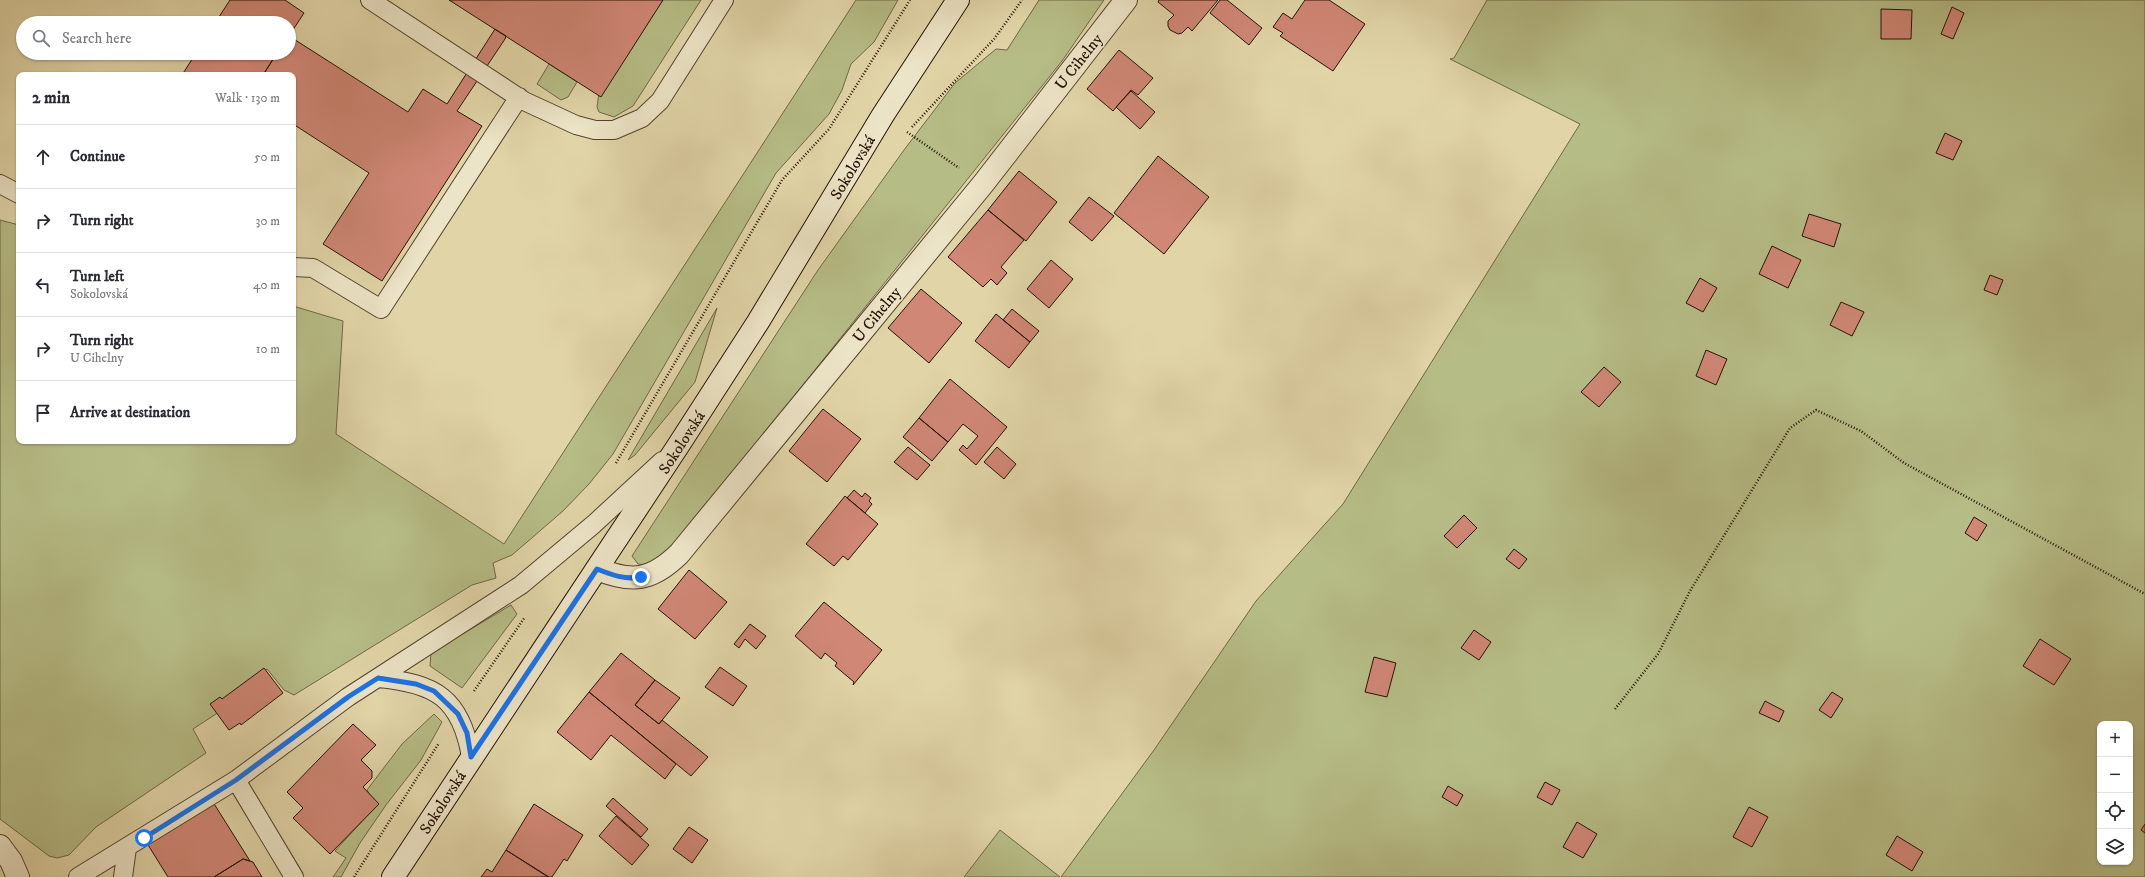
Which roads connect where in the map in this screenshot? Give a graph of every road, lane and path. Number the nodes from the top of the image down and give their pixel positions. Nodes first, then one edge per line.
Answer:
1 (370, 0) edge
2 (724, 0) edge
3 (910, 0) edge
4 (958, 0) edge
5 (1022, 0) edge
6 (1126, 0) edge
7 (852, 93) junction
8 (519, 97) junction
9 (883, 115) junction
10 (908, 132) junction
11 (0, 184) edge
12 (983, 184) junction
13 (16, 192) edge
14 (296, 267) edge
15 (678, 446) junction
16 (613, 468) dead end
17 (597, 569) junction
18 (520, 585) junction
19 (2145, 594) edge
20 (378, 678) junction
21 (1615, 709) dead end
22 (458, 714) junction
23 (471, 757) junction
24 (236, 780) junction
25 (0, 846) edge
26 (127, 848) junction
27 (18, 877) edge
28 (78, 877) edge
29 (123, 877) edge
30 (294, 877) edge
31 (354, 877) edge
32 (393, 877) edge

1 - 8 lane
2 - 8 lane
3 - 7 path
4 - 9 main road, Sokolovská
5 - 10 path
6 - 12 main road, U Cihelny
7 - 9 path
7 - 16 path
8 - 14 lane
9 - 10 path
9 - 15 main road, Sokolovská
10 - 12 path
11 - 13 lane
12 - 17 main road, U Cihelny
15 - 17 main road, Sokolovská
15 - 18 lane
17 - 23 main road, Sokolovská
18 - 20 lane
18 - 22 path
19 - 21 path
20 - 22 lane
20 - 24 lane
22 - 23 lane
22 - 31 path
23 - 32 main road, Sokolovská
24 - 26 lane
24 - 30 lane
25 - 27 main road
26 - 28 lane
26 - 29 lane

